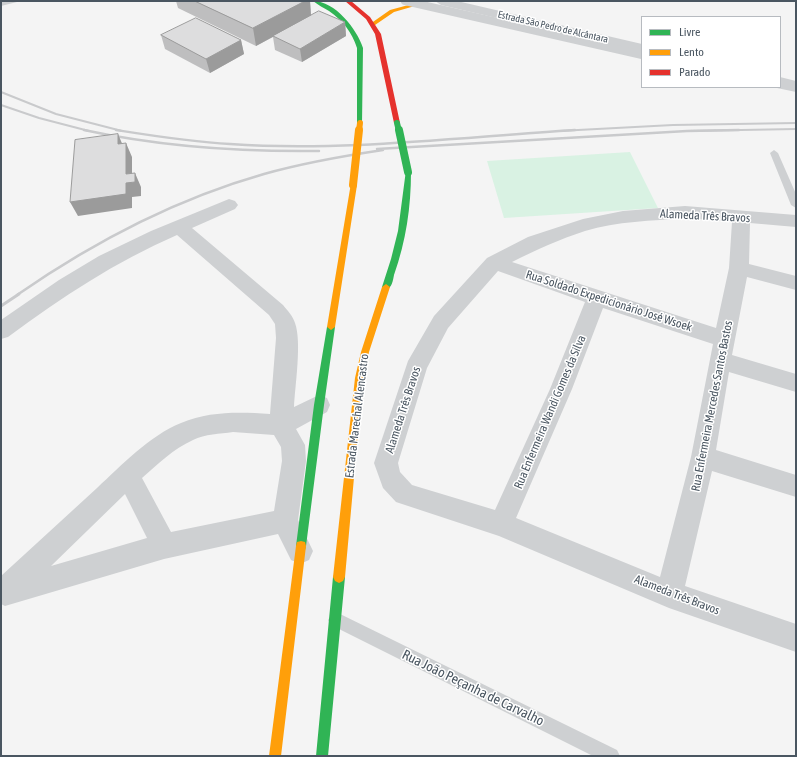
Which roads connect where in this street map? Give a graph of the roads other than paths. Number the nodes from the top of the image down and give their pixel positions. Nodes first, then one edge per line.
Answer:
1 (15, 1) edge
2 (316, 1) edge
3 (348, 1) edge
4 (405, 1) edge
5 (429, 1) edge
6 (441, 1) edge
7 (1, 4) edge
8 (373, 24) junction
9 (641, 48) edge
10 (641, 55) edge
11 (781, 83) edge
12 (781, 83) edge
13 (796, 84) edge
14 (796, 90) edge
15 (774, 152) dead end
16 (229, 205) dead end
17 (796, 205) edge
18 (741, 217) junction
19 (796, 221) edge
20 (179, 227) junction
21 (494, 263) junction
22 (739, 268) junction
23 (796, 284) edge
24 (597, 298) junction
25 (1, 331) edge
26 (724, 339) junction
27 (722, 361) junction
28 (796, 383) edge
29 (319, 406) junction
30 (281, 425) junction
31 (703, 457) junction
32 (128, 475) junction
33 (796, 486) edge
34 (285, 521) junction
35 (501, 524) junction
36 (164, 546) junction
37 (300, 550) junction
38 (2, 592) edge
39 (669, 594) junction
40 (336, 620) junction
41 (796, 638) edge
42 (275, 756) edge
43 (322, 756) edge
44 (611, 756) edge

1 - 7 lane
2 - 29 main road, bridge
3 - 8 main road, Estrada Marechal Alencastro
4 - 10 lane, bridge
5 - 8 main road
6 - 9 street, Estrada São Pedro de Alcântara
8 - 40 main road, Estrada Marechal Alencastro, bridge
11 - 13 street
12 - 14 lane
15 - 17 lane
16 - 20 street
18 - 19 street, Alameda Três Bravos
18 - 21 street, Alameda Três Bravos
18 - 22 street, Rua Enfermeira Mercedes Santos Bastos
20 - 25 street
20 - 30 street
21 - 24 street, Rua Soldado Expedicionário José Wsoek
21 - 35 street, Alameda Três Bravos
22 - 23 street
22 - 26 street, Rua Enfermeira Mercedes Santos Bastos
24 - 26 street, Rua Soldado Expedicionário José Wsoek
24 - 35 street, Rua Enfermeira Wandi Gomes da Silva
26 - 27 street, Rua Enfermeira Mercedes Santos Bastos
27 - 28 street
27 - 31 street, Rua Enfermeira Mercedes Santos Bastos
29 - 30 street
29 - 37 main road
30 - 32 street
30 - 34 street
31 - 33 street
31 - 39 street, Rua Enfermeira Mercedes Santos Bastos
32 - 36 street
32 - 38 street
34 - 36 street
34 - 37 street
35 - 39 street, Alameda Três Bravos
36 - 38 street
37 - 42 main road
39 - 41 street, Alameda Três Bravos
40 - 43 main road, Estrada Marechal Alencastro
40 - 44 lane, Rua João Peçanha de Carvalho

